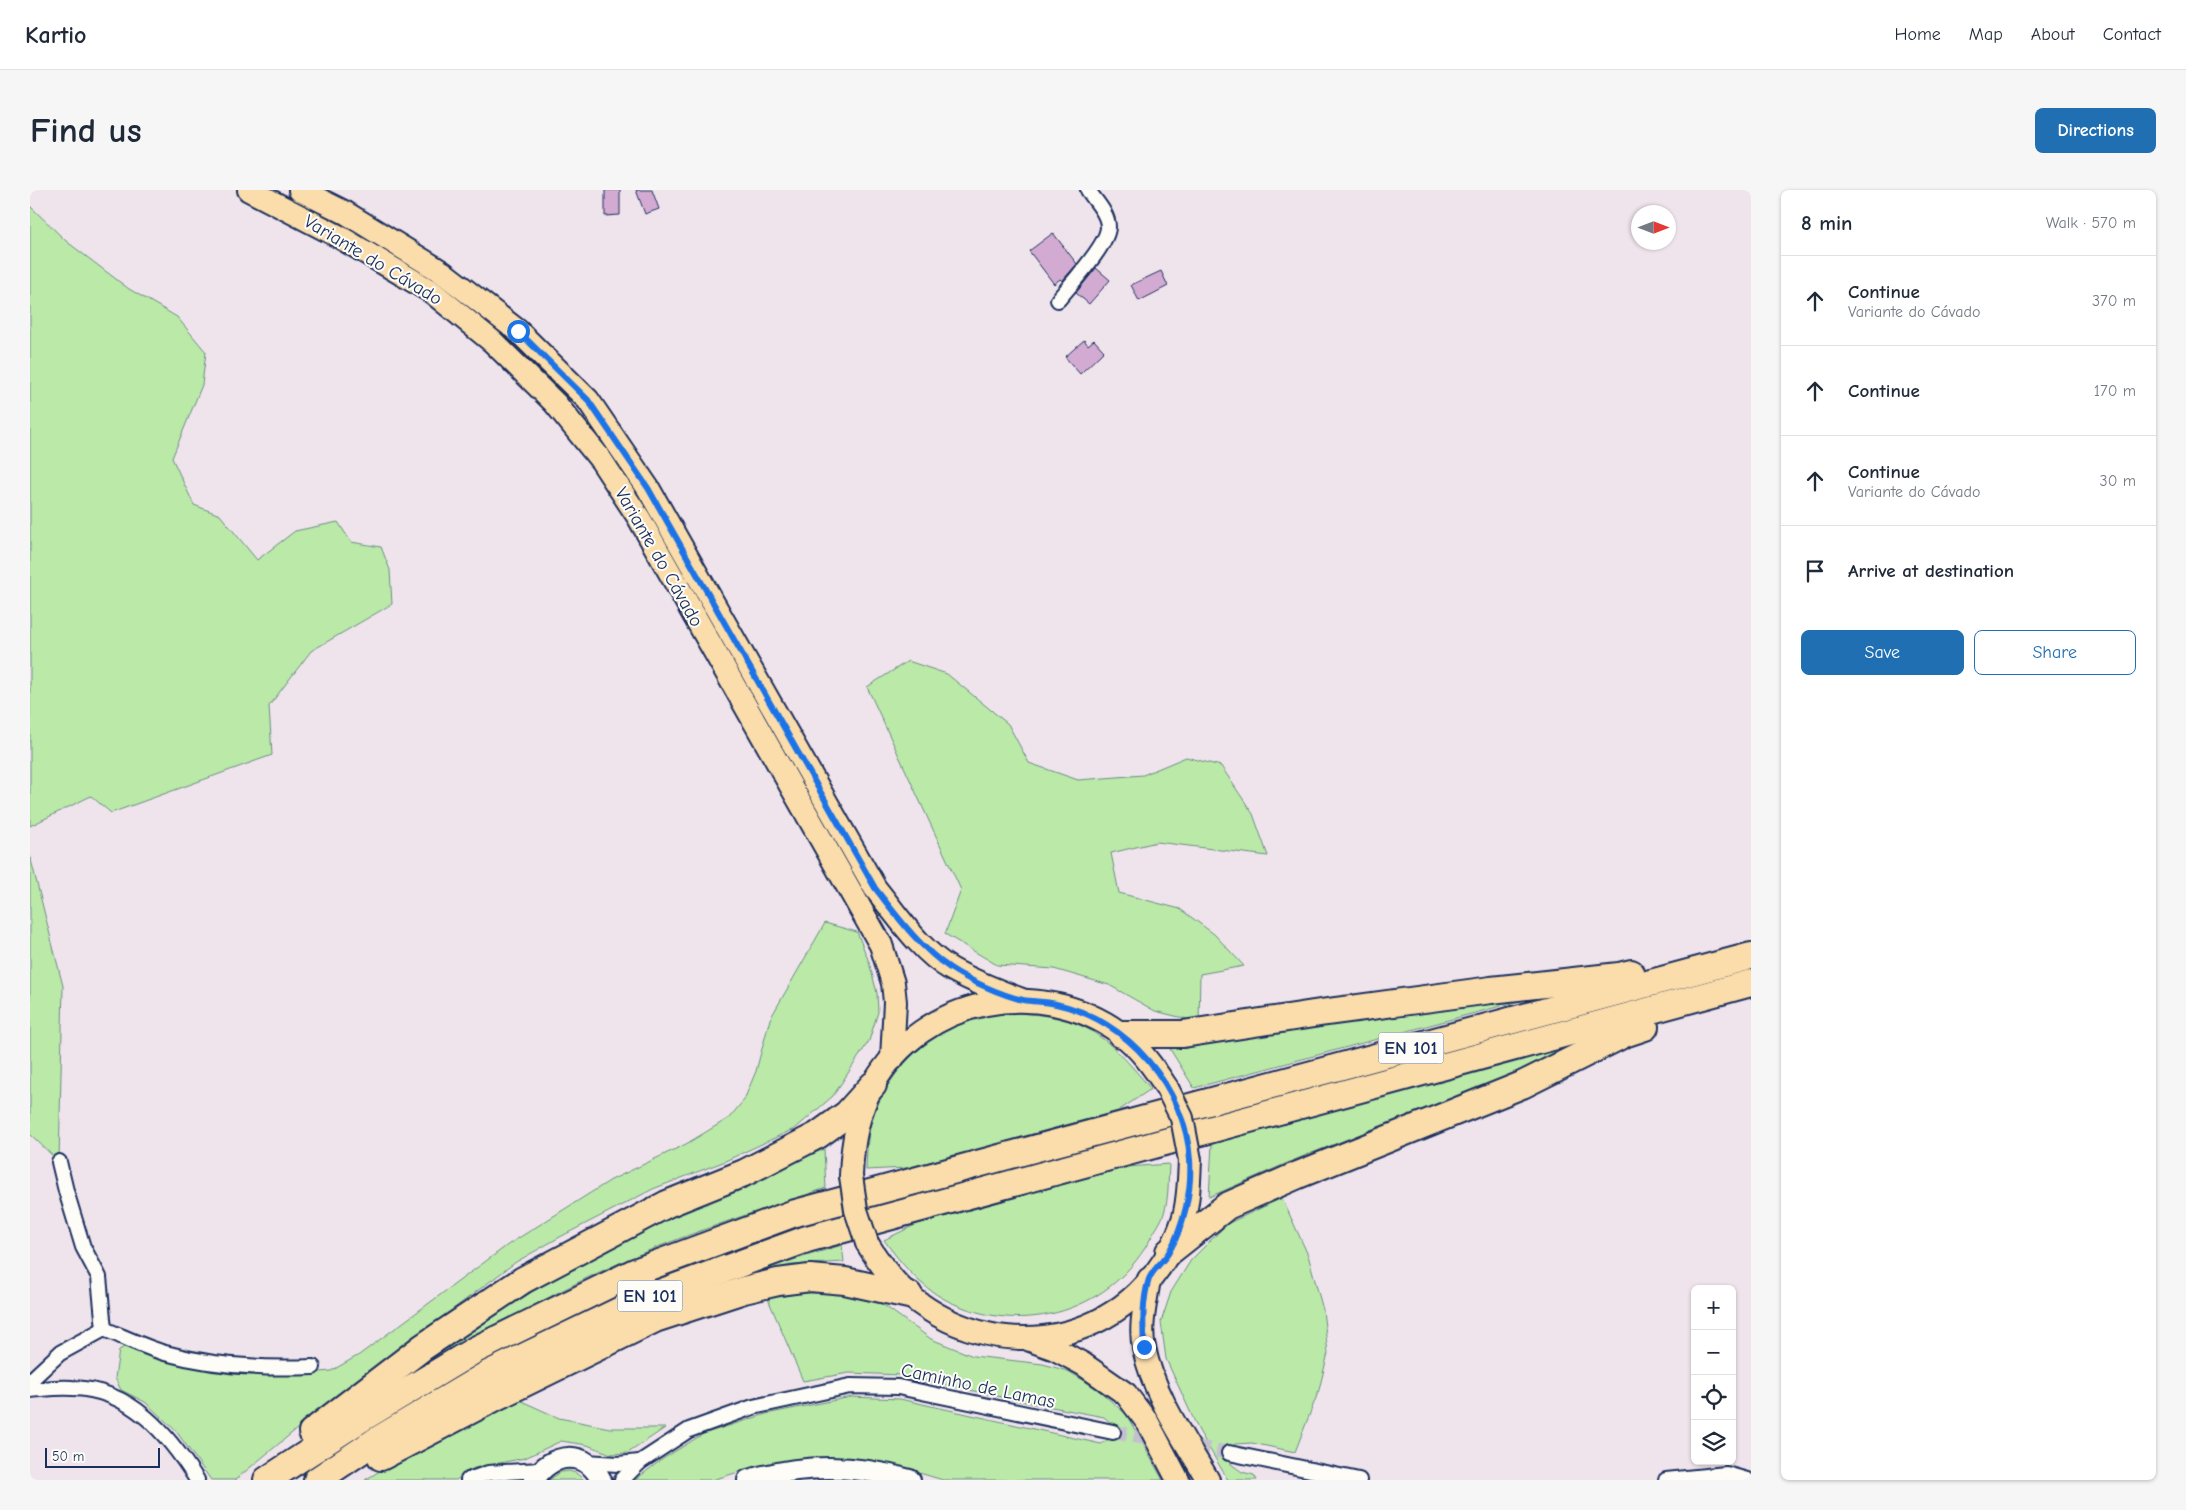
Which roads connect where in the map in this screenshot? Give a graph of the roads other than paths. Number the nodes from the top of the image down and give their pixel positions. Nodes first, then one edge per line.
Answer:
1 (249, 190) edge
2 (300, 190) edge
3 (1088, 190) edge
4 (1058, 300) dead end
5 (1751, 943) edge
6 (1751, 956) edge
7 (1751, 983) edge
8 (1751, 995) edge
9 (1022, 1000) junction
10 (1121, 1034) junction
11 (892, 1058) junction
12 (873, 1085) junction
13 (60, 1162) dead end
14 (1169, 1252) junction
15 (1150, 1278) junction
16 (909, 1295) junction
17 (104, 1329) junction
18 (1029, 1340) junction
19 (313, 1367) dead end
20 (30, 1381) edge
21 (30, 1390) edge
22 (1113, 1432) tunnel mouth
23 (1228, 1453) tunnel mouth
24 (586, 1462) junction
25 (640, 1462) junction
26 (537, 1475) edge
27 (197, 1480) edge
28 (256, 1480) edge
29 (267, 1480) edge
30 (317, 1480) edge
31 (341, 1480) edge
32 (468, 1480) edge
33 (601, 1480) edge
34 (622, 1480) edge
35 (748, 1480) edge
36 (910, 1480) edge
37 (1178, 1480) edge
38 (1208, 1480) edge
39 (1359, 1480) edge
40 (1666, 1480) edge
41 (1746, 1480) edge

1 - 11 main road, Variante do Cávado
2 - 9 main road, Variante do Cávado
3 - 4 street
5 - 10 highway
6 - 29 highway, EN 101
7 - 30 highway, EN 101
8 - 14 highway
9 - 10 main road
9 - 11 main road
10 - 14 main road, bridge
11 - 12 main road
12 - 16 main road, bridge
12 - 28 highway
13 - 17 street
14 - 15 main road
15 - 18 main road
15 - 38 main road
16 - 18 main road
16 - 31 highway
17 - 19 street
17 - 20 street
18 - 37 main road
21 - 27 street
22 - 25 street, Caminho de Lamas
23 - 39 street
24 - 25 street, Caminho de Lamas
24 - 26 street
24 - 33 street
25 - 34 street, Caminho de Lamas
26 - 32 street
35 - 36 street
40 - 41 street

